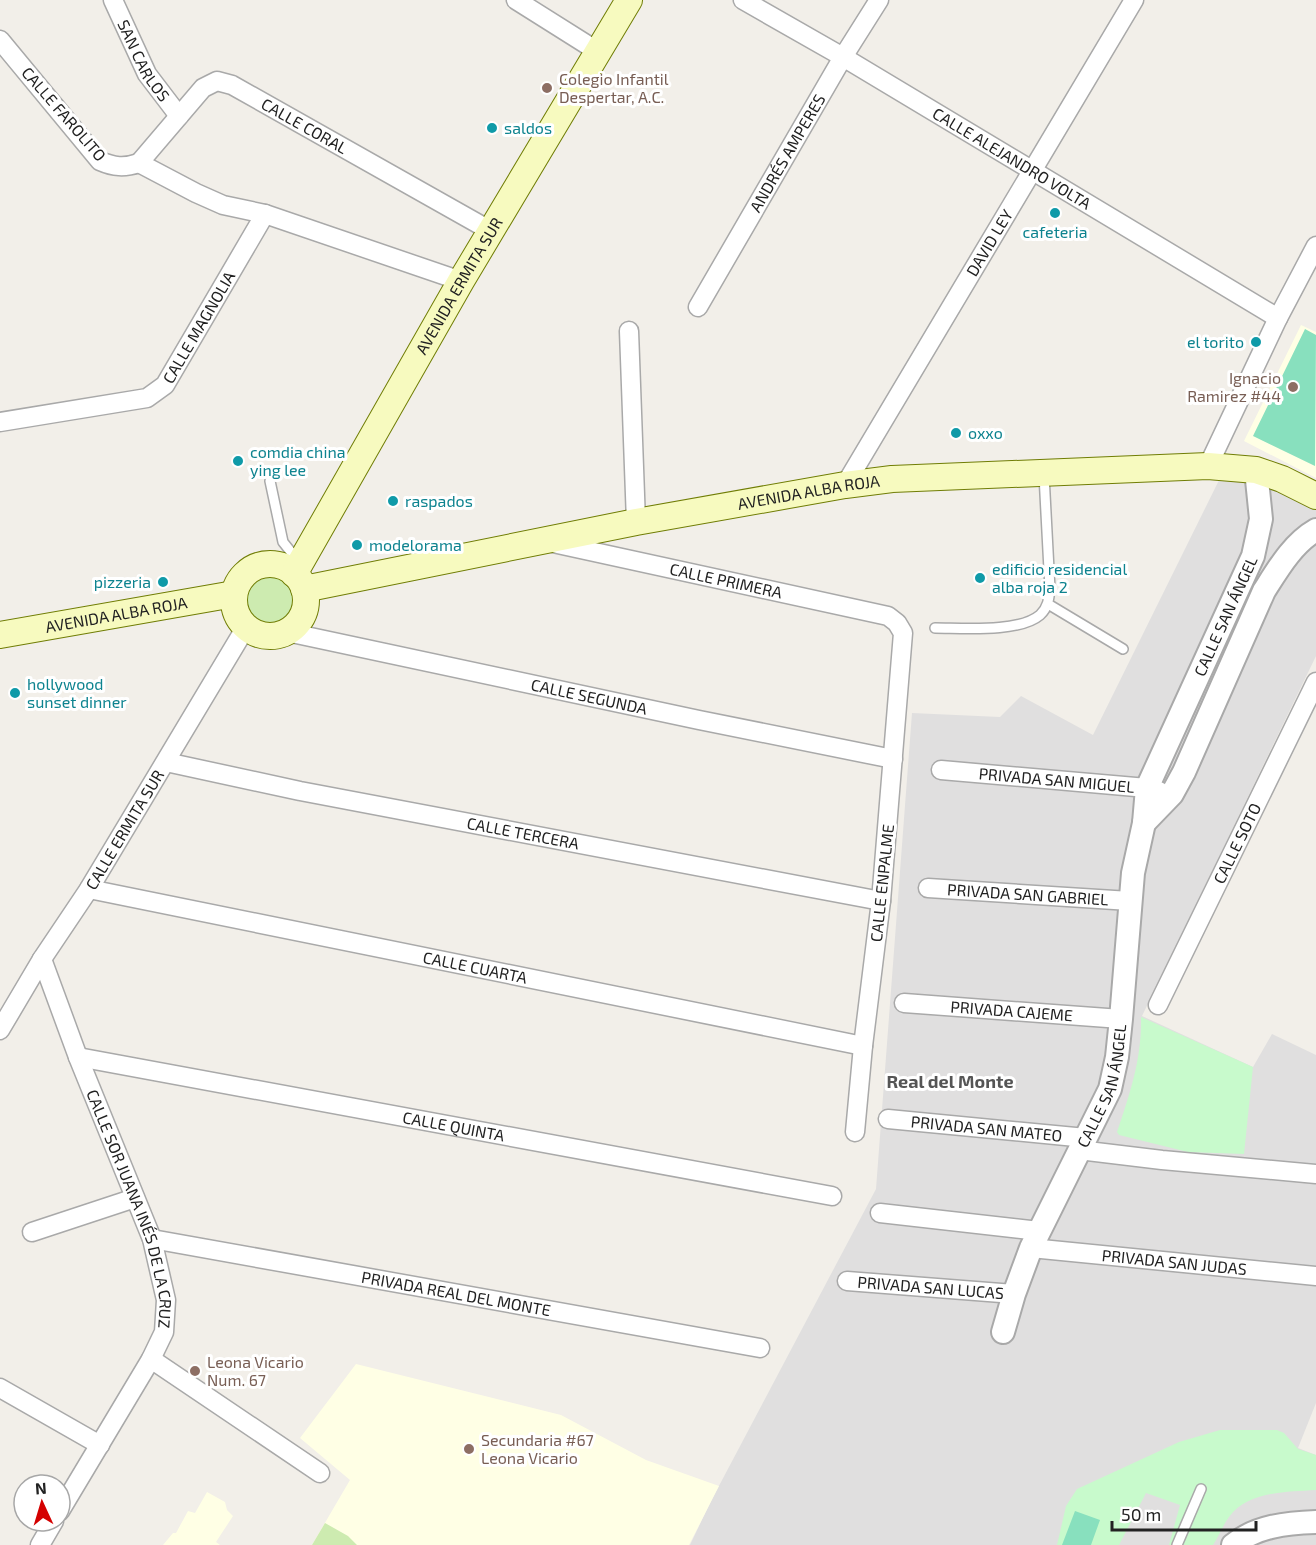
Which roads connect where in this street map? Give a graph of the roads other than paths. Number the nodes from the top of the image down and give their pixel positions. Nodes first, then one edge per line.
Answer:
1 (113, 0) edge
2 (516, 0) edge
3 (628, 0) edge
4 (743, 0) edge
5 (879, 0) edge
6 (1134, 0) edge
7 (0, 40) edge
8 (597, 51) junction
9 (843, 57) junction
10 (179, 116) junction
11 (139, 164) junction
12 (1031, 171) junction
13 (265, 214) junction
14 (491, 231) junction
15 (1316, 246) edge
16 (461, 281) junction
17 (698, 308) dead end
18 (1278, 318) junction
19 (629, 331) dead end
20 (0, 422) edge
21 (1208, 465) junction
22 (1256, 470) junction
23 (1044, 472) junction
24 (270, 482) dead end
25 (845, 485) junction
26 (1316, 496) edge
27 (636, 522) junction
28 (1316, 530) edge
29 (542, 540) junction
30 (299, 575) junction
31 (234, 594) junction
32 (1048, 604) junction
33 (246, 627) junction
34 (935, 628) dead end
35 (287, 632) junction
36 (903, 633) joint
37 (0, 635) edge
38 (1123, 649) dead end
39 (1316, 682) edge
40 (893, 759) junction
41 (166, 762) junction
42 (941, 770) dead end
43 (1147, 788) junction
44 (1172, 794) junction
45 (1144, 823) junction
46 (928, 888) dead end
47 (89, 889) junction
48 (881, 901) junction
49 (1130, 901) junction
50 (42, 959) junction
51 (904, 1003) dead end
52 (1158, 1005) dead end
53 (1121, 1019) junction
54 (0, 1030) edge
55 (863, 1046) junction
56 (78, 1057) junction
57 (888, 1119) dead end
58 (855, 1132) dead end
59 (1083, 1144) junction
60 (1316, 1174) edge
61 (832, 1196) dead end
62 (135, 1198) junction
63 (880, 1213) dead end
64 (32, 1232) dead end
65 (152, 1239) junction
66 (1035, 1240) junction
67 (1316, 1276) edge
68 (847, 1281) dead end
69 (1014, 1294) junction
70 (1003, 1332) dead end
71 (760, 1348) dead end
72 (151, 1359) junction
73 (0, 1388) edge
74 (100, 1445) junction
75 (320, 1473) dead end
76 (1201, 1489) dead end
77 (72, 1491) edge
78 (1316, 1522) edge
79 (1177, 1545) edge
80 (1233, 1545) edge

1 - 10 street, SAN CARLOS
2 - 8 street
3 - 8 main road, AVENIDA ERMITA SUR
4 - 9 street, CALLE ALEJANDRO VOLTA
5 - 9 street, ANDRÉS AMPERES
6 - 12 street, DAVID LEY
7 - 11 street, CALLE FAROLITO
8 - 14 main road, AVENIDA ERMITA SUR
9 - 12 street, CALLE ALEJANDRO VOLTA
9 - 17 street, ANDRÉS AMPERES
10 - 11 street, CALLE CORAL
10 - 14 street, CALLE CORAL
11 - 13 street
12 - 18 street, CALLE ALEJANDRO VOLTA
12 - 25 street, DAVID LEY
13 - 16 street
13 - 20 street, CALLE MAGNOLIA
14 - 16 main road, AVENIDA ERMITA SUR
15 - 18 street
16 - 30 main road, AVENIDA ERMITA SUR
18 - 21 street
19 - 27 street
21 - 22 main road, AVENIDA ALBA ROJA
21 - 23 main road, AVENIDA ALBA ROJA
22 - 26 main road, AVENIDA ALBA ROJA
22 - 43 street, CALLE SAN ÁNGEL
23 - 25 main road, AVENIDA ALBA ROJA
23 - 32 lane
24 - 30 lane
25 - 27 main road, AVENIDA ALBA ROJA
27 - 29 main road, AVENIDA ALBA ROJA
28 - 44 street, CALLE SAN ÁNGEL
29 - 30 main road, AVENIDA ALBA ROJA
29 - 36 street, CALLE PRIMERA
30 - 31 main road
30 - 35 main road
31 - 33 main road
31 - 37 main road, AVENIDA ALBA ROJA
32 - 34 lane
32 - 38 lane
33 - 35 main road
33 - 41 street, CALLE ERMITA SUR
35 - 40 street, CALLE SEGUNDA
36 - 40 street, CALLE ENPALME
39 - 52 street, CALLE SOTO
40 - 48 street, CALLE ENPALME
41 - 47 street, CALLE ERMITA SUR
41 - 48 street, CALLE TERCERA
42 - 43 street, PRIVADA SAN MIGUEL
43 - 44 street, PRIVADA SAN MIGUEL
43 - 45 street, CALLE SAN ÁNGEL
44 - 45 street, CALLE SAN ÁNGEL
45 - 49 street, CALLE SAN ÁNGEL
46 - 49 street, PRIVADA SAN GABRIEL
47 - 50 street, CALLE ERMITA SUR
47 - 55 street, CALLE CUARTA
48 - 55 street, CALLE ENPALME
49 - 53 street, CALLE SAN ÁNGEL
50 - 54 street, CALLE ERMITA SUR
50 - 56 street, CALLE SOR JUANA INÉS DE LA CRUZ
51 - 53 street, PRIVADA CAJEME
53 - 59 street, CALLE SAN ÁNGEL
55 - 58 street, CALLE ENPALME
56 - 61 street, CALLE QUINTA
56 - 62 street, CALLE SOR JUANA INÉS DE LA CRUZ
57 - 59 street, PRIVADA SAN MATEO
59 - 60 street, PRIVADA SAN MATEO
59 - 66 street, CALLE SAN ÁNGEL
62 - 64 street
62 - 65 street, CALLE SOR JUANA INÉS DE LA CRUZ
63 - 66 street, PRIVADA SAN JUDAS
65 - 71 street, PRIVADA REAL DEL MONTE
65 - 72 street, CALLE SOR JUANA INÉS DE LA CRUZ
66 - 67 street, PRIVADA SAN JUDAS
66 - 69 street, CALLE SAN ÁNGEL
68 - 69 street, PRIVADA SAN LUCAS
69 - 70 street, CALLE SAN ÁNGEL
72 - 74 street, CALLE SOR JUANA INÉS DE LA CRUZ
72 - 75 street
73 - 74 street
74 - 77 street, CALLE SOR JUANA INÉS DE LA CRUZ
76 - 79 lane
78 - 80 street

